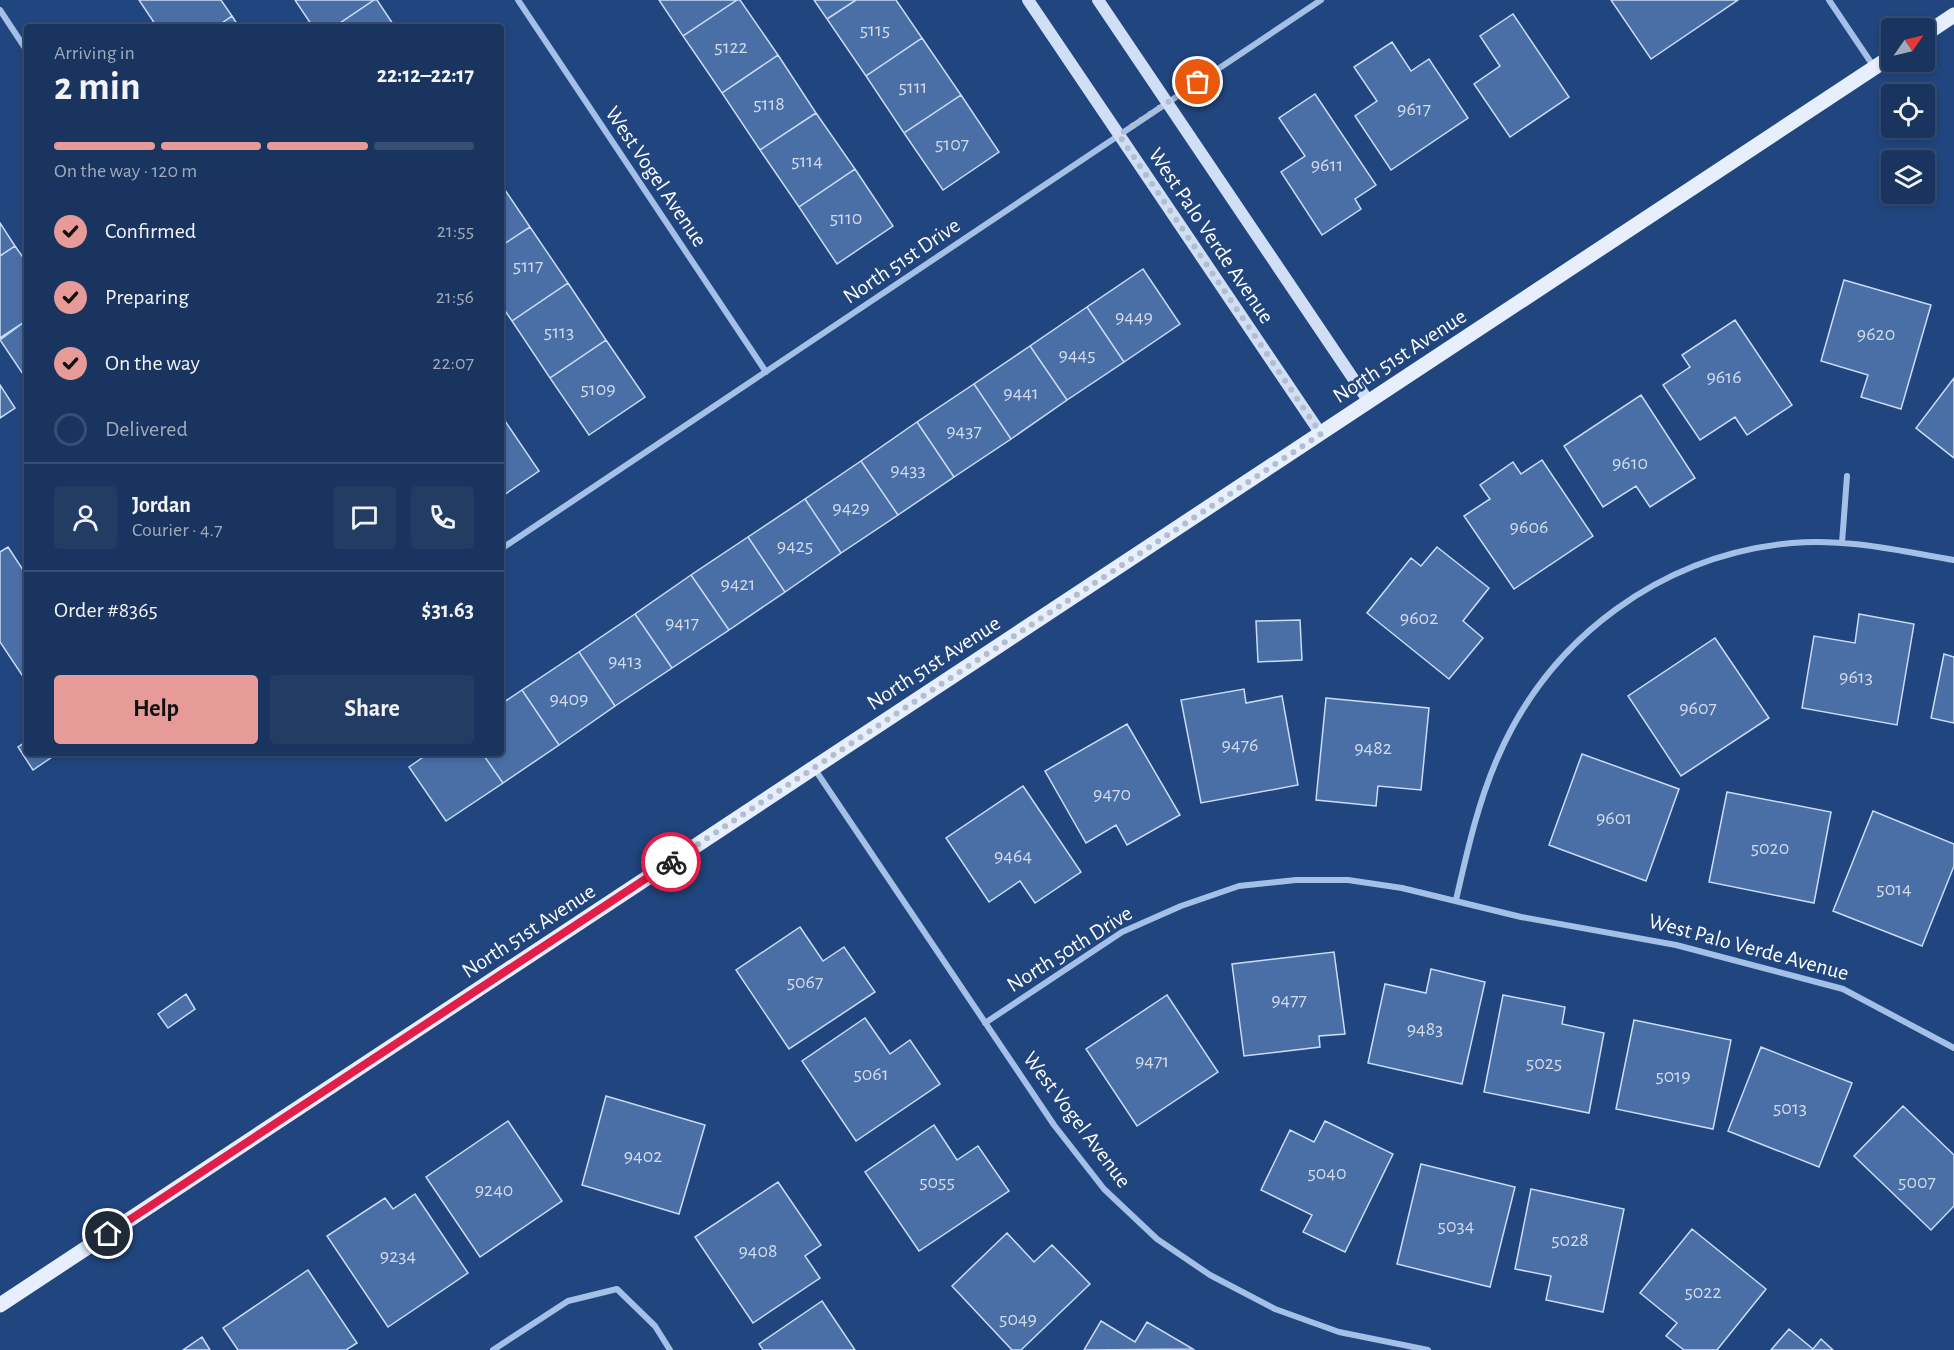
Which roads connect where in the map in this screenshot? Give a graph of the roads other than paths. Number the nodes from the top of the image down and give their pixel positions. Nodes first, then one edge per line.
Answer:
1 (518, 0) edge
2 (1028, 0) edge
3 (1098, 0) edge
4 (1321, 0) edge
5 (1829, 0) edge
6 (0, 10) edge
7 (1954, 15) edge
8 (1935, 27) edge
9 (24, 46) edge
10 (1881, 63) edge
11 (1874, 68) junction
12 (1167, 103) junction
13 (1119, 135) junction
14 (766, 372) junction
15 (1369, 402) junction
16 (1321, 434) junction
17 (1847, 476) dead end
18 (1842, 543) junction
19 (504, 547) edge
20 (1954, 560) edge
21 (814, 768) junction
22 (1456, 900) junction
23 (1521, 917) joint
24 (985, 1023) junction
25 (1954, 1048) edge
26 (0, 1305) edge
27 (493, 1350) edge
28 (670, 1350) edge
29 (1428, 1350) edge

1 - 14 street, West Vogel Avenue
2 - 13 street, West Palo Verde Avenue
3 - 12 street, West Palo Verde Avenue
4 - 12 street, North 51st Drive
5 - 11 street
6 - 9 street
7 - 8 main road
10 - 11 main road, North 51st Avenue
11 - 15 main road, North 51st Avenue
12 - 13 street, North 51st Drive
12 - 15 street, West Palo Verde Avenue
13 - 14 street, North 51st Drive
13 - 16 street, West Palo Verde Avenue
14 - 19 street, North 51st Drive
15 - 16 main road, North 51st Avenue
16 - 21 main road, North 51st Avenue
17 - 18 street
18 - 20 street
18 - 22 street
21 - 24 street, West Vogel Avenue
21 - 26 main road, North 51st Avenue
22 - 23 street, North 50th Drive
22 - 24 street, North 50th Drive
23 - 25 street, West Palo Verde Avenue
24 - 29 street, West Vogel Avenue
27 - 28 street

